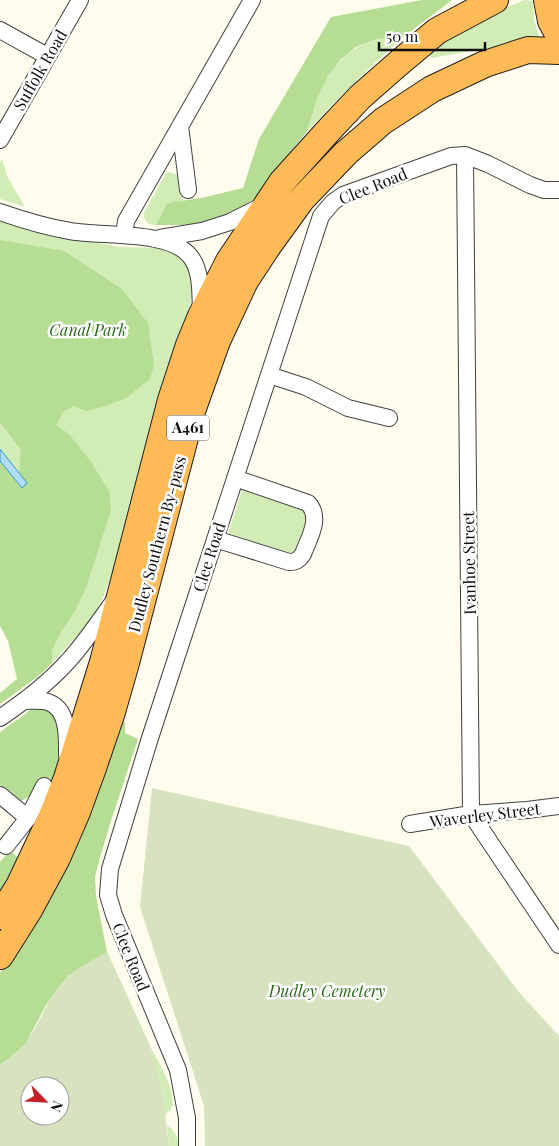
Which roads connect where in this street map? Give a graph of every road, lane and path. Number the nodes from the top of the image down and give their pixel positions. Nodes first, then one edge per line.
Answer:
1 (80, 0) edge
2 (252, 0) edge
3 (475, 0) edge
4 (495, 0) edge
5 (547, 0) edge
6 (0, 30) edge
7 (437, 31) junction
8 (559, 36) edge
9 (559, 51) edge
10 (47, 56) junction
11 (180, 126) junction
12 (0, 140) edge
13 (464, 155) junction
14 (188, 190) dead end
15 (559, 190) edge
16 (267, 203) junction
17 (0, 212) edge
18 (124, 235) junction
19 (158, 239) junction
20 (201, 316) junction
21 (269, 375) junction
22 (389, 418) dead end
23 (235, 478) junction
24 (215, 539) junction
25 (121, 592) junction
26 (24, 701) junction
27 (0, 718) edge
28 (55, 782) junction
29 (0, 795) edge
30 (559, 806) edge
31 (471, 814) junction
32 (28, 818) junction
33 (410, 824) dead end
34 (6, 846) dead end
35 (0, 916) edge
36 (559, 945) edge
37 (0, 956) edge
38 (187, 1146) edge

1 - 10 street, Suffolk Road
2 - 11 street
3 - 7 highway, A461
4 - 7 highway, Dudley Southern By-pass / A461
5 - 8 highway
6 - 10 street
7 - 16 highway, Dudley Southern By-pass / A461
9 - 37 highway, Dudley Southern By-pass / A461
10 - 12 street, Suffolk Road
11 - 14 street
11 - 18 street
13 - 15 street
13 - 21 street, Clee Road
13 - 31 street, Ivanhoe Street
16 - 19 street
16 - 20 highway, Dudley Southern By-pass / A461
17 - 18 street
18 - 19 street
19 - 20 street
20 - 25 highway, Dudley Southern By-pass / A461
21 - 22 street
21 - 23 street, Clee Road
23 - 24 street, Clee Road
23 - 24 street
24 - 38 street, Clee Road
25 - 26 street
25 - 28 highway, Dudley Southern By-pass / A461
26 - 27 street
26 - 28 street
28 - 32 street
28 - 35 highway, Dudley Southern By-pass / A461
29 - 32 street
30 - 31 street, Waverley Street
31 - 33 street, Waverley Street
31 - 36 street
32 - 34 street

